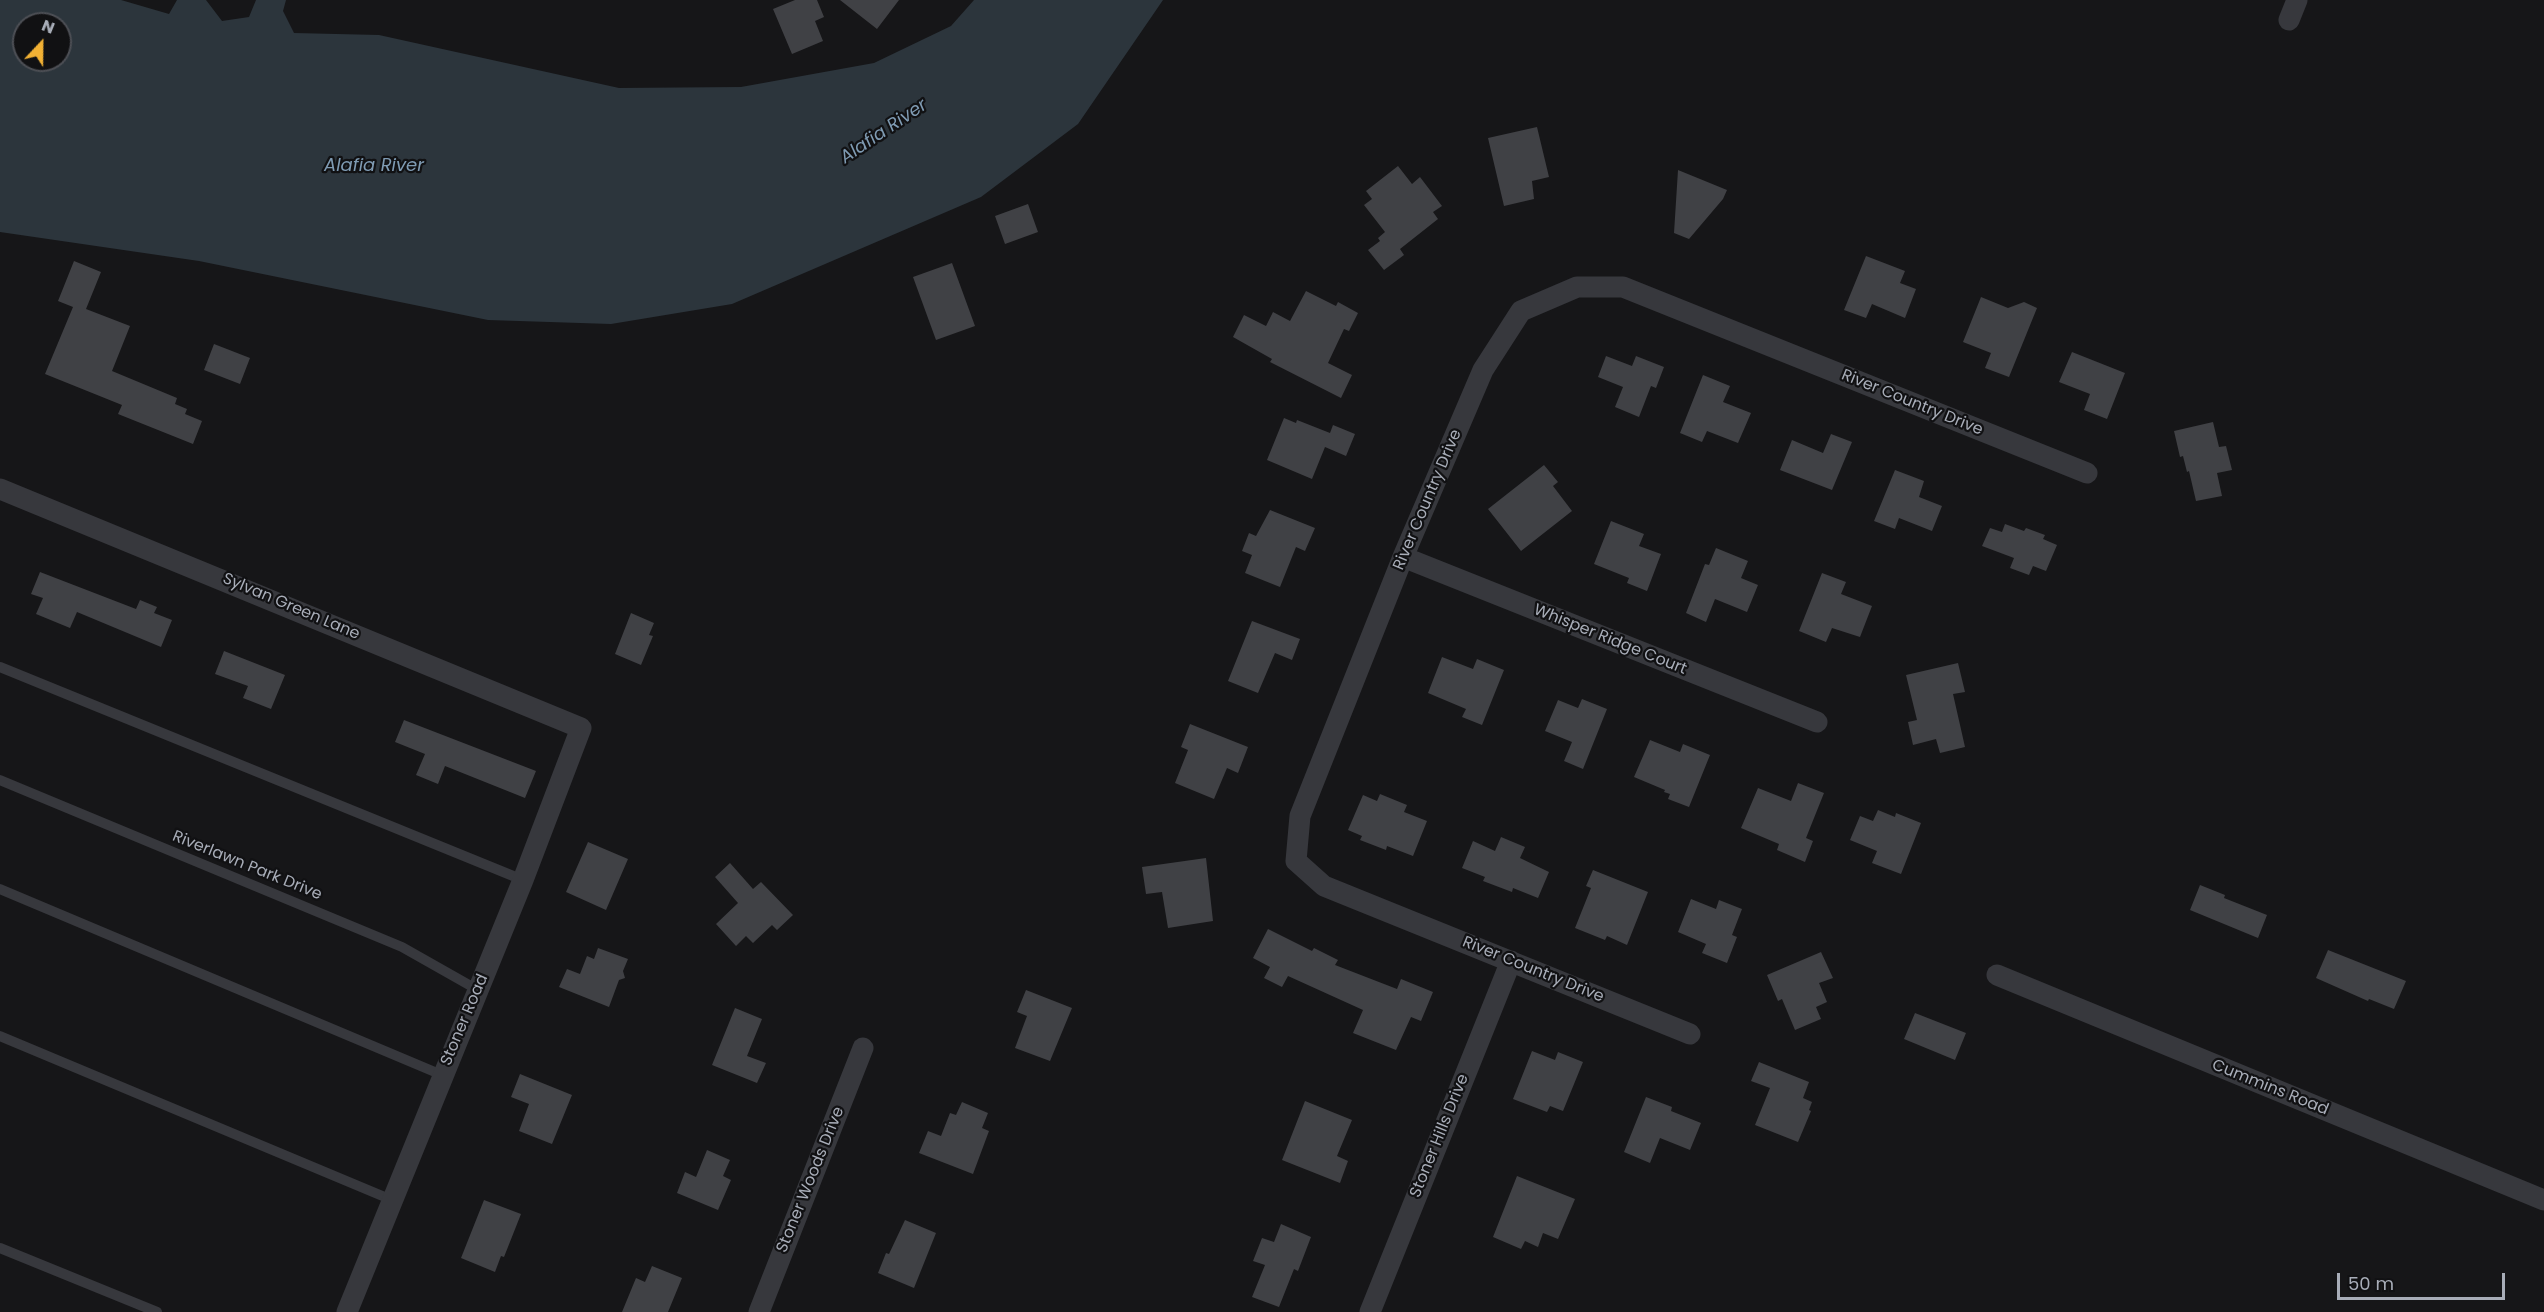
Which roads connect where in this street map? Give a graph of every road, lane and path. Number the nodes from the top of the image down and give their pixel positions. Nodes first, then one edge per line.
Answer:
1 (2297, 0) edge
2 (2289, 20) dead end
3 (2087, 474) dead end
4 (0, 489) edge
5 (1403, 557) junction
6 (0, 667) edge
7 (1816, 722) dead end
8 (582, 728) joint
9 (0, 780) edge
10 (523, 880) junction
11 (0, 889) edge
12 (1511, 961) junction
13 (1997, 975) dead end
14 (478, 990) junction
15 (1690, 1034) dead end
16 (0, 1036) edge
17 (863, 1048) dead end
18 (442, 1075) junction
19 (392, 1200) junction
20 (2544, 1200) edge
21 (0, 1248) edge
22 (157, 1312) edge
23 (346, 1312) edge
24 (759, 1312) edge
25 (1370, 1312) edge

1 - 2 street
3 - 5 street, River Country Drive
4 - 8 street, Sylvan Green Lane
5 - 7 street, Whisper Ridge Court
5 - 12 street, River Country Drive
6 - 10 lane
8 - 10 street, Stoner Road
9 - 14 lane, Riverlawn Park Drive
10 - 14 street, Stoner Road
11 - 18 lane
12 - 15 street, River Country Drive
12 - 25 street, Stoner Hills Drive
13 - 20 street, Cummins Road
14 - 18 street, Stoner Road
16 - 19 lane
17 - 24 street, Stoner Woods Drive
18 - 19 street, Stoner Road
19 - 23 street, Stoner Road
21 - 22 lane

